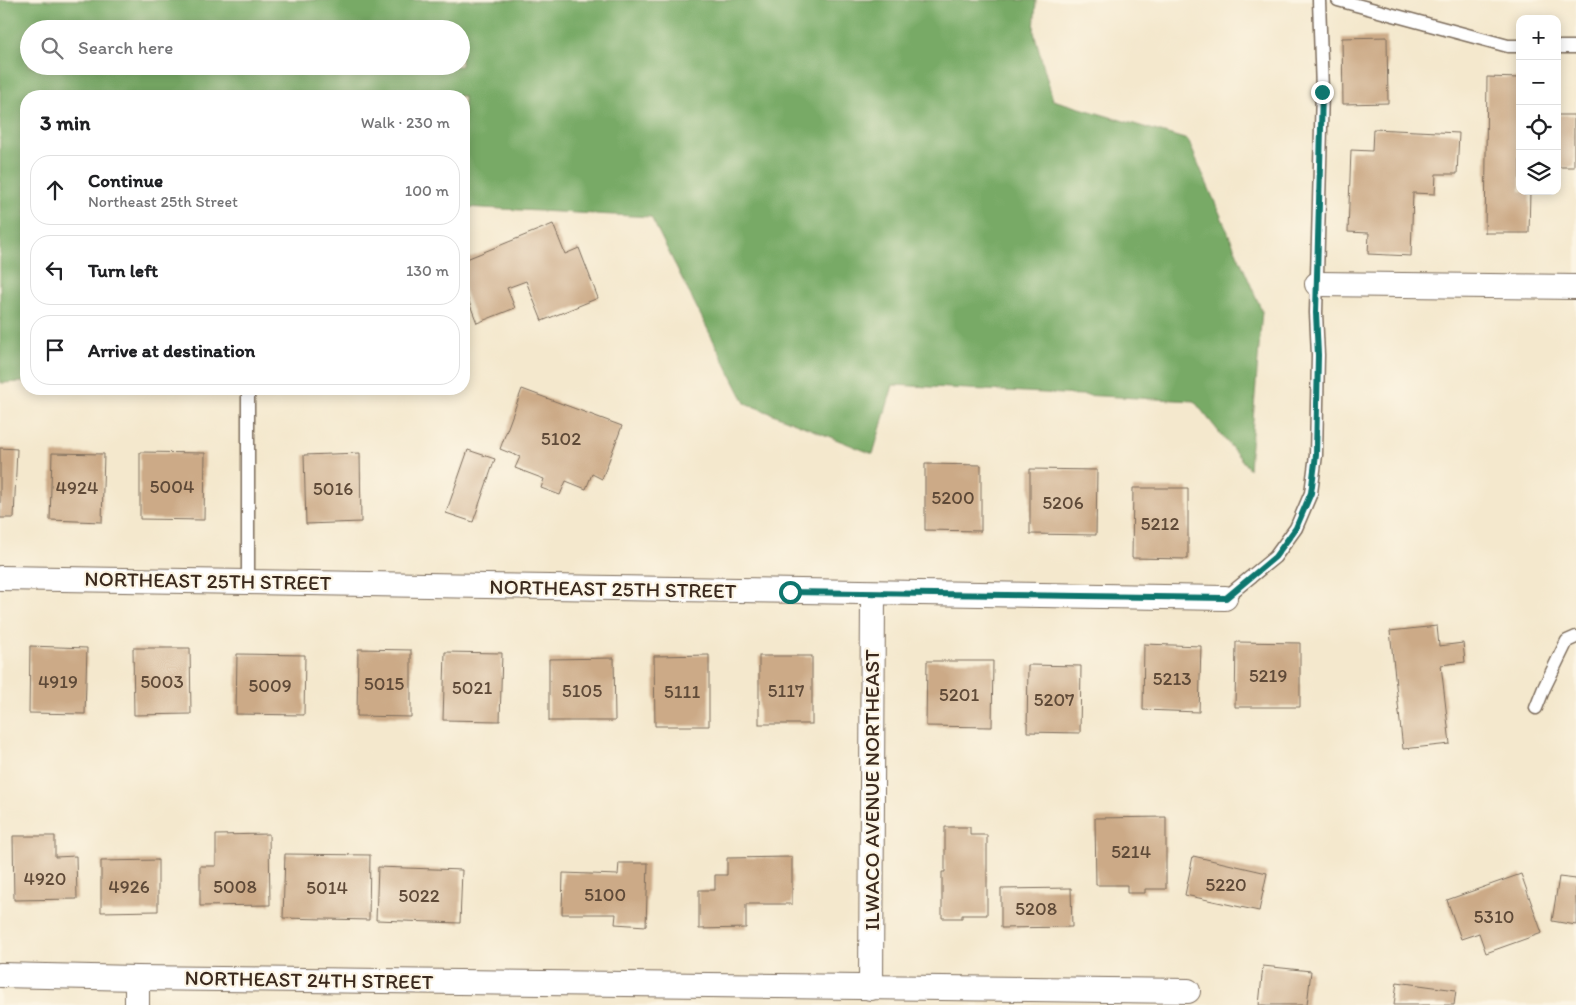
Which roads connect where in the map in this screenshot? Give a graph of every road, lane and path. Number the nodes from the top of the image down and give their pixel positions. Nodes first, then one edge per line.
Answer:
1 (1319, 0) edge
2 (1338, 0) edge
3 (1516, 46) edge
4 (1561, 46) edge
5 (1576, 47) edge
6 (1317, 284) junction
7 (1576, 287) edge
8 (248, 395) edge
9 (0, 578) edge
10 (248, 582) junction
11 (873, 593) junction
12 (1226, 598) joint
13 (1576, 637) edge
14 (1536, 708) dead end
15 (0, 975) edge
16 (137, 978) junction
17 (871, 988) junction
18 (1188, 991) dead end
19 (137, 1005) edge

1 - 6 lane
2 - 3 lane
4 - 5 lane
6 - 7 street
6 - 12 lane
8 - 10 lane
9 - 10 street, NORTHEAST 25TH STREET
10 - 11 street, NORTHEAST 25TH STREET
11 - 12 street, NORTHEAST 25TH STREET
11 - 17 street, ILWACO AVENUE NORTHEAST
13 - 14 lane
15 - 16 street, NORTHEAST 24TH STREET
16 - 17 street, NORTHEAST 24TH STREET
16 - 19 street
17 - 18 street, NORTHEAST 24TH STREET

